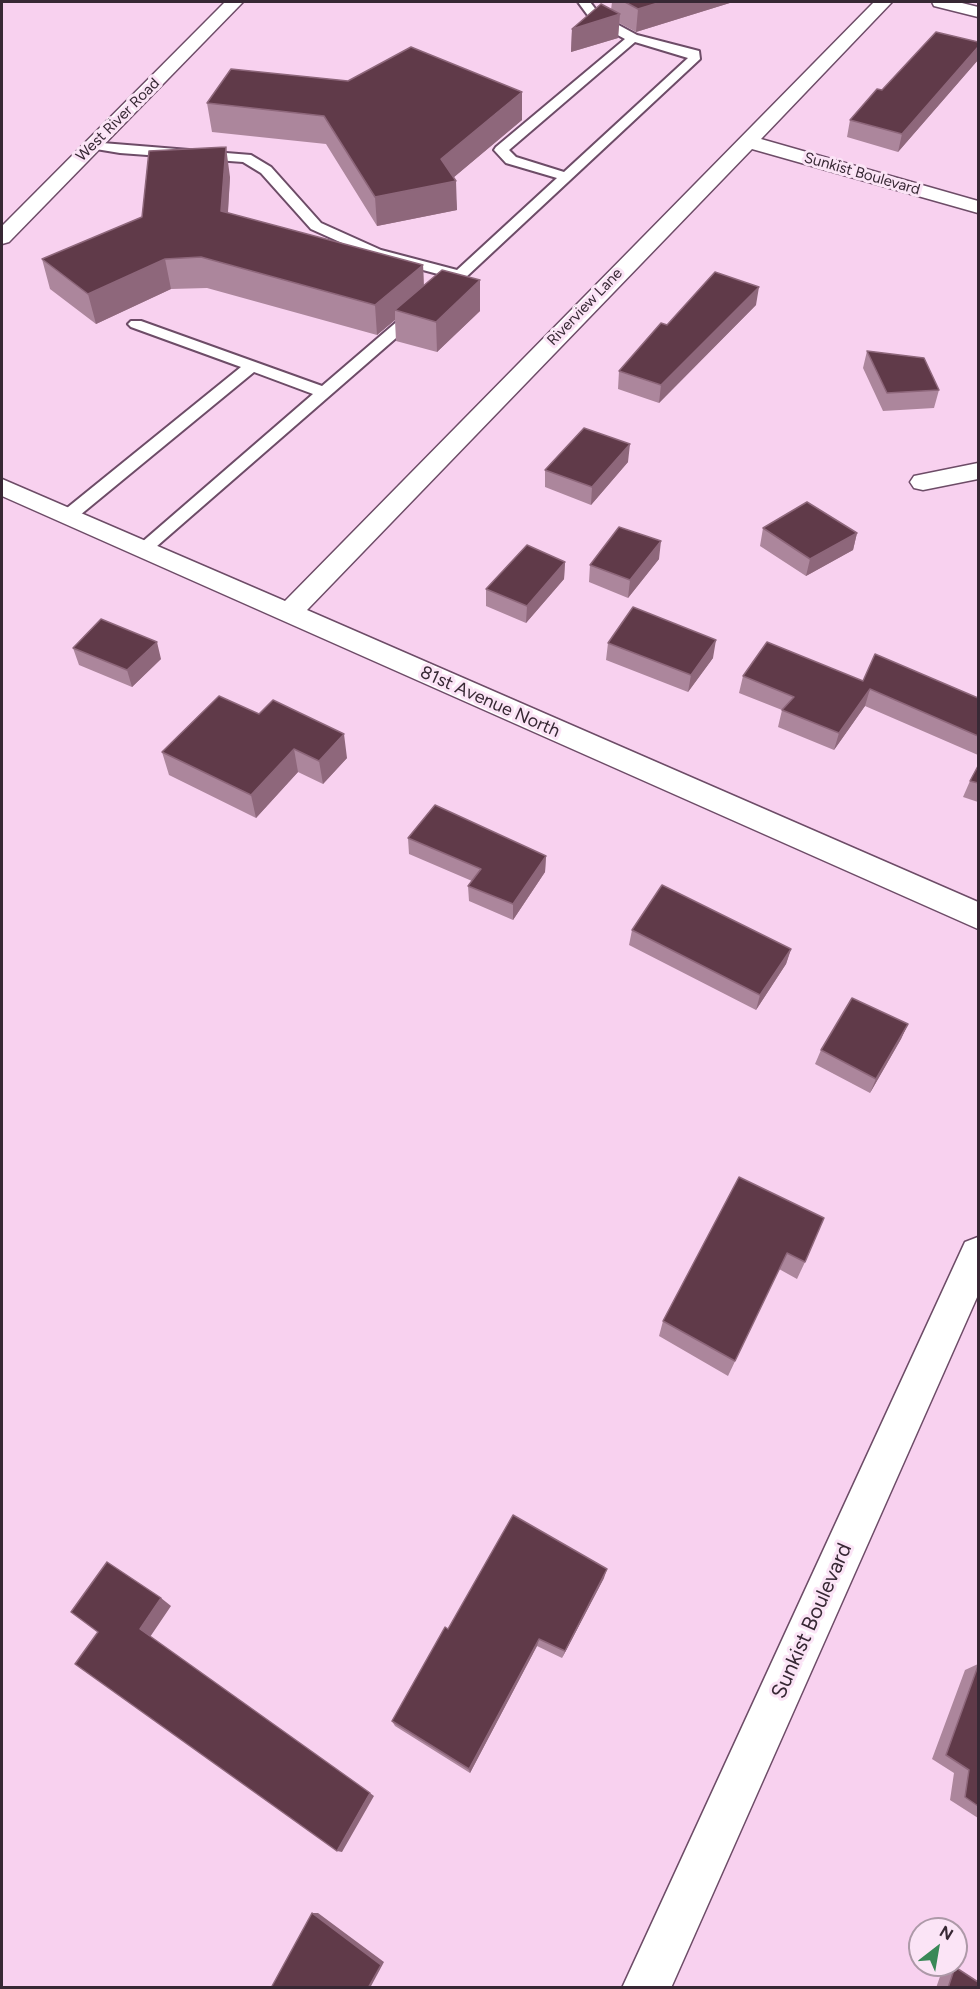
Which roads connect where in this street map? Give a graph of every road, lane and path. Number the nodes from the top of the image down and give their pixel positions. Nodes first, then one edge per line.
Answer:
1 (234, 2) edge
2 (584, 2) edge
3 (883, 2) edge
4 (940, 2) edge
5 (978, 12) edge
6 (633, 38) junction
7 (746, 141) junction
8 (94, 145) junction
9 (567, 177) junction
10 (978, 207) edge
11 (2, 238) edge
12 (460, 274) junction
13 (136, 324) dead end
14 (252, 366) junction
15 (324, 392) junction
16 (978, 471) edge
17 (923, 482) dead end
18 (2, 487) edge
19 (68, 516) junction
20 (143, 549) junction
21 (288, 614) junction
22 (978, 916) edge
23 (978, 1254) edge
24 (646, 1988) edge

1 - 8 street, West River Road
2 - 6 lane
3 - 7 street, Riverview Lane
4 - 5 street
6 - 9 lane
6 - 9 lane
7 - 10 street, Sunkist Boulevard
7 - 21 street, Riverview Lane
8 - 11 street, West River Road
8 - 12 lane
9 - 12 lane
12 - 15 lane
13 - 14 lane
14 - 15 lane
14 - 19 lane
15 - 20 lane
16 - 17 street
18 - 19 street, 81st Avenue North
19 - 20 street, 81st Avenue North
20 - 21 street, 81st Avenue North
21 - 22 street, 81st Avenue North
23 - 24 street, Sunkist Boulevard

